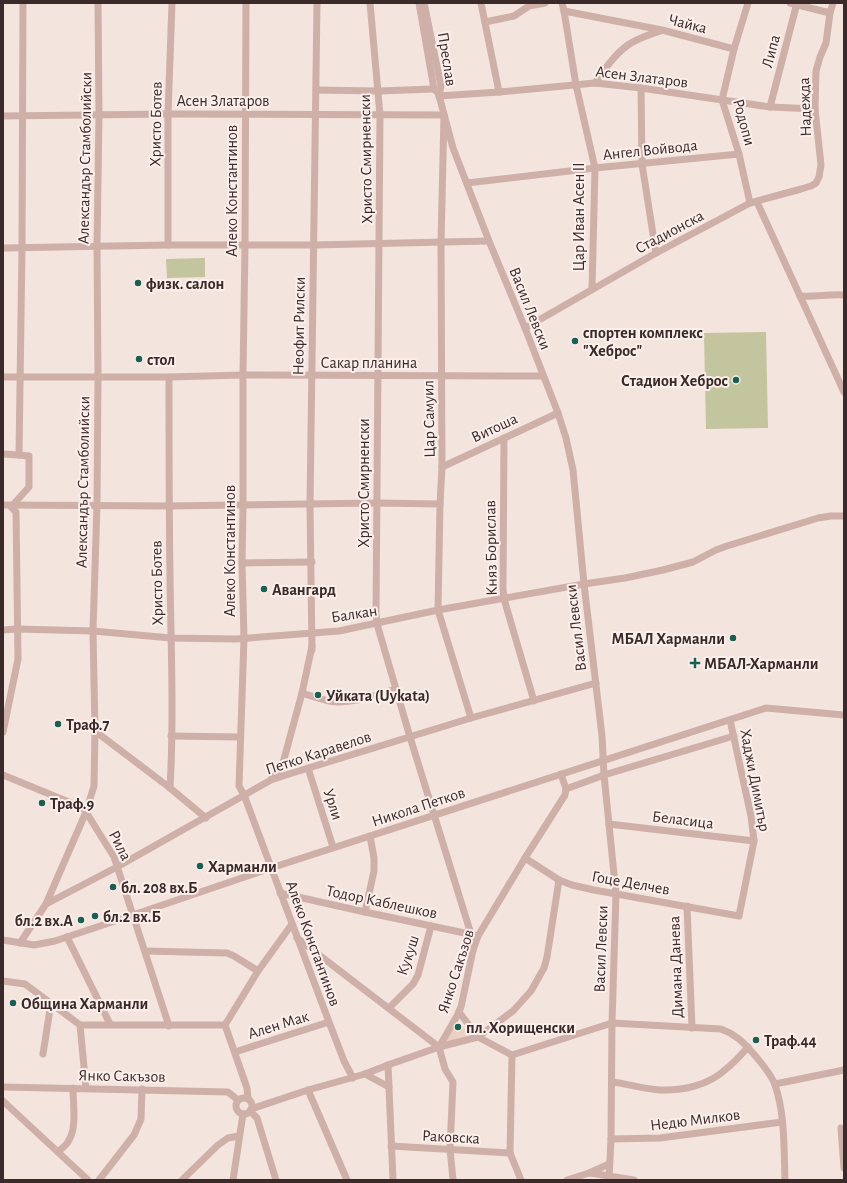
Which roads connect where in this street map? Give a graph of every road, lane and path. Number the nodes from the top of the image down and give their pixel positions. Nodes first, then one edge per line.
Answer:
1 (23, 3) edge
2 (98, 3) edge
3 (172, 3) edge
4 (246, 3) edge
5 (317, 3) edge
6 (370, 3) edge
7 (419, 3) edge
8 (424, 3) edge
9 (481, 3) edge
10 (545, 3) edge
11 (562, 3) edge
12 (748, 3) edge
13 (795, 3) edge
14 (833, 3) edge
15 (564, 11) junction
16 (830, 13) junction
17 (485, 22) junction
18 (662, 30) junction
19 (734, 50) junction
20 (595, 83) junction
21 (576, 85) junction
22 (641, 88) junction
23 (434, 89) junction
24 (316, 90) junction
25 (378, 91) junction
26 (499, 92) junction
27 (439, 96) junction
28 (722, 100) junction
29 (770, 106) junction
30 (815, 109) junction
31 (100, 114) junction
32 (168, 114) junction
33 (245, 114) junction
34 (316, 114) junction
35 (380, 115) junction
36 (444, 115) junction
37 (3, 116) edge
38 (22, 116) junction
39 (739, 154) junction
40 (642, 164) junction
41 (821, 165) joint
42 (595, 168) junction
43 (467, 183) junction
44 (753, 202) junction
45 (489, 241) junction
46 (441, 242) junction
47 (380, 243) junction
48 (168, 245) junction
49 (314, 245) junction
50 (245, 246) junction
51 (97, 247) junction
52 (3, 248) edge
53 (22, 248) junction
54 (656, 254) junction
55 (592, 289) junction
56 (844, 295) edge
57 (800, 296) junction
58 (525, 328) junction
59 (243, 375) junction
60 (98, 376) junction
61 (311, 376) junction
62 (378, 376) junction
63 (441, 376) junction
64 (543, 376) junction
65 (3, 377) edge
66 (20, 377) junction
67 (169, 377) junction
68 (844, 392) edge
69 (558, 413) junction
70 (504, 438) junction
71 (3, 454) edge
72 (19, 455) junction
73 (442, 467) junction
74 (378, 503) junction
75 (310, 504) junction
76 (440, 504) junction
77 (3, 505) edge
78 (12, 505) junction
79 (97, 505) junction
80 (169, 506) junction
81 (243, 506) junction
82 (844, 516) edge
83 (312, 562) junction
84 (242, 563) junction
85 (584, 584) junction
86 (504, 598) junction
87 (438, 610) junction
88 (377, 624) junction
89 (3, 630) edge
90 (17, 630) junction
91 (94, 631) junction
92 (313, 633) junction
93 (171, 638) junction
94 (244, 638) junction
95 (596, 683) junction
96 (396, 689) junction
97 (302, 693) junction
98 (534, 701) junction
99 (844, 715) edge
100 (471, 718) junction
101 (730, 720) junction
102 (3, 732) edge
103 (95, 732) junction
104 (171, 736) junction
105 (734, 736) junction
106 (240, 737) junction
107 (410, 737) junction
108 (603, 761) junction
109 (308, 768) junction
110 (3, 774) edge
111 (561, 774) junction
112 (604, 775) junction
113 (271, 780) junction
114 (170, 788) junction
115 (566, 789) junction
116 (244, 795) junction
117 (86, 812) junction
118 (434, 815) junction
119 (206, 818) junction
120 (609, 824) junction
121 (370, 836) junction
122 (754, 841) junction
123 (333, 847) junction
124 (525, 858) junction
125 (117, 867) junction
126 (271, 868) junction
127 (560, 880) junction
128 (280, 893) junction
129 (616, 894) junction
130 (46, 904) junction
131 (687, 906) junction
132 (365, 912) junction
133 (133, 915) junction
134 (739, 916) joint
135 (292, 924) junction
136 (431, 926) junction
137 (471, 934) junction
138 (478, 936) junction
139 (67, 937) junction
140 (297, 938) junction
141 (3, 940) edge
142 (20, 943) junction
143 (474, 950) junction
144 (146, 951) junction
145 (258, 971) junction
146 (3, 981) edge
147 (51, 1003) junction
148 (389, 1008) junction
149 (459, 1012) junction
150 (328, 1022) junction
151 (612, 1023) junction
152 (110, 1024) junction
153 (80, 1025) junction
154 (225, 1025) junction
155 (170, 1026) junction
156 (692, 1028) junction
157 (478, 1037) junction
158 (439, 1047) junction
159 (748, 1047) junction
160 (235, 1052) junction
161 (43, 1054) dead end
162 (512, 1054) junction
163 (388, 1065) junction
164 (844, 1070) edge
165 (365, 1074) junction
166 (353, 1078) junction
167 (612, 1082) junction
168 (775, 1084) junction
169 (3, 1087) edge
170 (389, 1087) junction
171 (73, 1088) junction
172 (86, 1088) junction
173 (142, 1089) junction
174 (308, 1090) junction
175 (248, 1098) junction
176 (3, 1100) edge
177 (238, 1100) junction
178 (251, 1110) junction
179 (243, 1114) junction
180 (782, 1122) junction
181 (841, 1128) dead end
182 (239, 1136) junction
183 (611, 1139) junction
184 (391, 1146) junction
185 (450, 1149) junction
186 (58, 1152) junction
187 (510, 1153) junction
188 (609, 1164) junction
189 (844, 1168) edge
190 (590, 1173) junction
191 (609, 1178) edge
192 (88, 1180) edge
193 (99, 1180) edge
194 (182, 1180) edge
195 (233, 1180) edge
196 (276, 1180) edge
197 (347, 1180) edge
198 (393, 1180) edge
199 (453, 1180) edge
200 (521, 1180) edge
201 (566, 1180) edge
202 (634, 1180) edge
203 (785, 1180) edge

1 - 38 street
2 - 31 street, Александър Стамболийски
3 - 32 street, Христо Ботев
4 - 33 street, Алеко Константинов
5 - 24 street, Неофит Рилски
6 - 25 street, Христо Смирненски
7 - 23 street, Преслав
8 - 27 street, Преслав
9 - 17 street
10 - 17 street
11 - 15 street, Цар Иван Асен II
12 - 19 street, Родопи
13 - 16 street
13 - 29 street, Липа
14 - 16 street, Надежда
15 - 18 street, Чайка
15 - 21 street, Цар Иван Асен II
16 - 30 street, Надежда
17 - 26 street
18 - 19 street, Чайка
18 - 20 street
19 - 28 street, Родопи
20 - 21 street, Асен Златаров
20 - 22 street, Асен Златаров
21 - 26 street, Асен Златаров
21 - 42 street, Цар Иван Асен II
22 - 28 street, Асен Златаров
22 - 40 street
23 - 25 street
23 - 27 street, Преслав
24 - 25 street
24 - 34 street, Неофит Рилски
25 - 35 street, Христо Смирненски
26 - 27 street, Асен Златаров
27 - 36 street, Васил Левски
28 - 29 street, Асен Златаров
28 - 39 street, Родопи
29 - 30 street, Асен Златаров
30 - 41 street, Надежда
31 - 32 street, Асен Златаров
31 - 38 street, Асен Златаров
31 - 51 street, Александър Стамболийски
32 - 33 street, Асен Златаров
32 - 48 street, Христо Ботев
33 - 34 street, Асен Златаров
33 - 50 street, Алеко Константинов
34 - 35 street, Асен Златаров
34 - 49 street, Неофит Рилски
35 - 36 street, Асен Златаров
35 - 47 street, Христо Смирненски
36 - 43 street, Васил Левски
36 - 46 street, Цар Самуил
37 - 38 street, Асен Златаров
38 - 53 street
39 - 40 street, Ангел Войвода
39 - 44 street, Родопи
40 - 42 street, Ангел Войвода
40 - 54 street
41 - 44 street, Стадионска
42 - 43 street, Ангел Войвода
42 - 55 street, Цар Иван Асен II
43 - 45 street, Васил Левски
44 - 54 street, Стадионска
44 - 57 street, Родопи
45 - 46 street
45 - 58 street, Васил Левски
46 - 47 street
46 - 63 street, Цар Самуил
47 - 49 street
47 - 62 street, Христо Смирненски
48 - 50 street
48 - 51 street
49 - 50 street
49 - 61 street, Неофит Рилски
50 - 59 street, Алеко Константинов
51 - 53 street
51 - 60 street, Александър Стамболийски
52 - 53 street
53 - 66 street
54 - 55 street, Стадионска
55 - 58 street, Стадионска
56 - 57 street
57 - 68 street, Родопи
58 - 64 street, Васил Левски
59 - 61 street, Сакар планина
59 - 67 street, Сакар планина
59 - 81 street, Алеко Константинов
60 - 66 street, Сакар планина
60 - 67 street, Сакар планина
60 - 79 street, Александър Стамболийски
61 - 62 street, Сакар планина
61 - 75 street, Неофит Рилски
62 - 63 street, Сакар планина
62 - 74 street, Христо Смирненски
63 - 64 street, Сакар планина
63 - 73 street, Цар Самуил
64 - 69 street, Васил Левски
65 - 66 street, Сакар планина
66 - 72 street
67 - 80 street, Христо Ботев
69 - 70 street, Витоша
69 - 85 street, Васил Левски
70 - 73 street, Витоша
70 - 86 street, Княз Борислав
71 - 72 street
72 - 78 street
73 - 76 street, Цар Самуил
74 - 75 street
74 - 76 street
74 - 88 street, Христо Смирненски
75 - 81 street
75 - 83 street, Неофит Рилски
76 - 87 street, Цар Самуил
77 - 78 street
78 - 79 street
78 - 90 street
79 - 80 street
79 - 91 street, Александър Стамболийски
80 - 81 street
80 - 93 street, Христо Ботев
81 - 84 street, Алеко Константинов
82 - 85 street, Балкан
83 - 84 street
83 - 92 street, Неофит Рилски
84 - 94 street, Алеко Константинов
85 - 86 street, Балкан
85 - 95 street, Васил Левски
86 - 87 street, Балкан
86 - 98 street, Княз Борислав
87 - 88 street, Балкан
87 - 100 street, Цар Самуил
88 - 92 street, Балкан
88 - 96 street, Христо Смирненски
89 - 90 street, Балкан
90 - 91 street, Балкан
90 - 102 street
91 - 93 street, Балкан
91 - 103 street, Александър Стамболийски
92 - 94 street, Балкан
92 - 97 street, Неофит Рилски
93 - 94 street, Балкан
93 - 104 street, Христо Ботев
94 - 106 street, Алеко Константинов
95 - 98 street, Петко Каравелов
95 - 108 street, Васил Левски
96 - 97 street
96 - 107 street, Христо Смирненски
97 - 113 street, Неофит Рилски
98 - 100 street, Петко Каравелов
99 - 101 street, Никола Петков
100 - 107 street, Петко Каравелов
101 - 105 street, Хаджи Димитър
101 - 108 street, Никола Петков
103 - 114 street
103 - 117 street, Александър Стамболийски
104 - 106 street
104 - 114 street, Христо Ботев
105 - 112 street
105 - 122 street, Хаджи Димитър
106 - 116 street, Алеко Константинов
107 - 109 street, Петко Каравелов
107 - 118 street, Христо Смирненски
108 - 111 street, Никола Петков
108 - 112 street, Васил Левски
109 - 113 street, Петко Каравелов
109 - 123 street, Урли
110 - 117 street, Рила
111 - 115 street
111 - 118 street, Никола Петков
112 - 115 street
112 - 120 street, Васил Левски
113 - 116 street, Петко Каравелов
114 - 119 street
115 - 124 street, Янко Сакъзов
116 - 119 street, Петко Каравелов
116 - 126 street, Алеко Константинов
117 - 125 street, Рила
117 - 130 street, Александър Стамболийски
118 - 121 street, Никола Петков
118 - 137 street, Христо Смирненски
119 - 125 street, Петко Каравелов
120 - 122 street, Беласица
120 - 129 street, Васил Левски
121 - 123 street, Никола Петков
121 - 132 street
122 - 134 street, Хаджи Димитър
123 - 126 street, Никола Петков
124 - 127 street, Гоце Делчев
124 - 138 street, Янко Сакъзов
125 - 130 street, Петко Каравелов
125 - 133 street, Рила
126 - 128 street, Алеко Константинов
126 - 133 street, Никола Петков
127 - 129 street, Гоце Делчев
127 - 157 street
128 - 132 street, Тодор Каблешков
128 - 135 street, Алеко Константинов
129 - 131 street, Гоце Делчев
129 - 151 street, Васил Левски
130 - 142 street, Александър Стамболийски
131 - 134 street, Гоце Делчев
131 - 156 street, Димана Данева
132 - 136 street, Тодор Каблешков
133 - 139 street, Никола Петков
133 - 144 street, Рила
135 - 140 street, Алеко Константинов
135 - 145 street
136 - 137 street, Тодор Каблешков
136 - 148 street, Кукуш
137 - 138 street, Тодор Каблешков
137 - 143 street, Христо Смирненски
138 - 143 street, Янко Сакъзов
139 - 142 street, Никола Петков
139 - 152 street
140 - 148 street
140 - 150 street, Алеко Константинов
141 - 142 street, Никола Петков
143 - 149 street, Янко Сакъзов
144 - 145 street
144 - 155 street, Рила
145 - 154 street
146 - 147 street
147 - 153 street
147 - 161 street
148 - 158 street
149 - 157 street
149 - 158 street, Янко Сакъзов
150 - 160 street, Ален Мак
150 - 166 street, Алеко Константинов
151 - 156 street
151 - 162 street
151 - 167 street, Васил Левски
152 - 153 street
152 - 155 street
153 - 172 street
154 - 155 street
154 - 160 street
156 - 159 street
157 - 158 street
157 - 162 street
158 - 163 street
158 - 185 street
159 - 167 street
159 - 168 street
160 - 175 street
162 - 187 street
163 - 165 street
163 - 170 street
164 - 168 street
165 - 166 street
165 - 170 street
166 - 174 street
167 - 183 street, Васил Левски
168 - 180 street
169 - 171 street, Янко Сакъзов
170 - 184 street
171 - 172 street, Янко Сакъзов
171 - 186 street
172 - 173 street, Янко Сакъзов
173 - 177 street, Янко Сакъзов
173 - 193 street
174 - 178 street
174 - 197 street
175 - 177 street
175 - 178 street
176 - 186 street
177 - 179 street
178 - 179 street
178 - 196 street
179 - 182 street
180 - 183 street, Недю Милков
180 - 203 street
181 - 189 street
182 - 194 street
182 - 195 street
183 - 188 street, Васил Левски
184 - 185 street, Раковска
184 - 198 street
185 - 187 street, Раковска
185 - 199 street
186 - 192 street
187 - 200 street
188 - 190 street
188 - 191 street, Васил Левски
190 - 191 street
190 - 201 street
191 - 202 street

